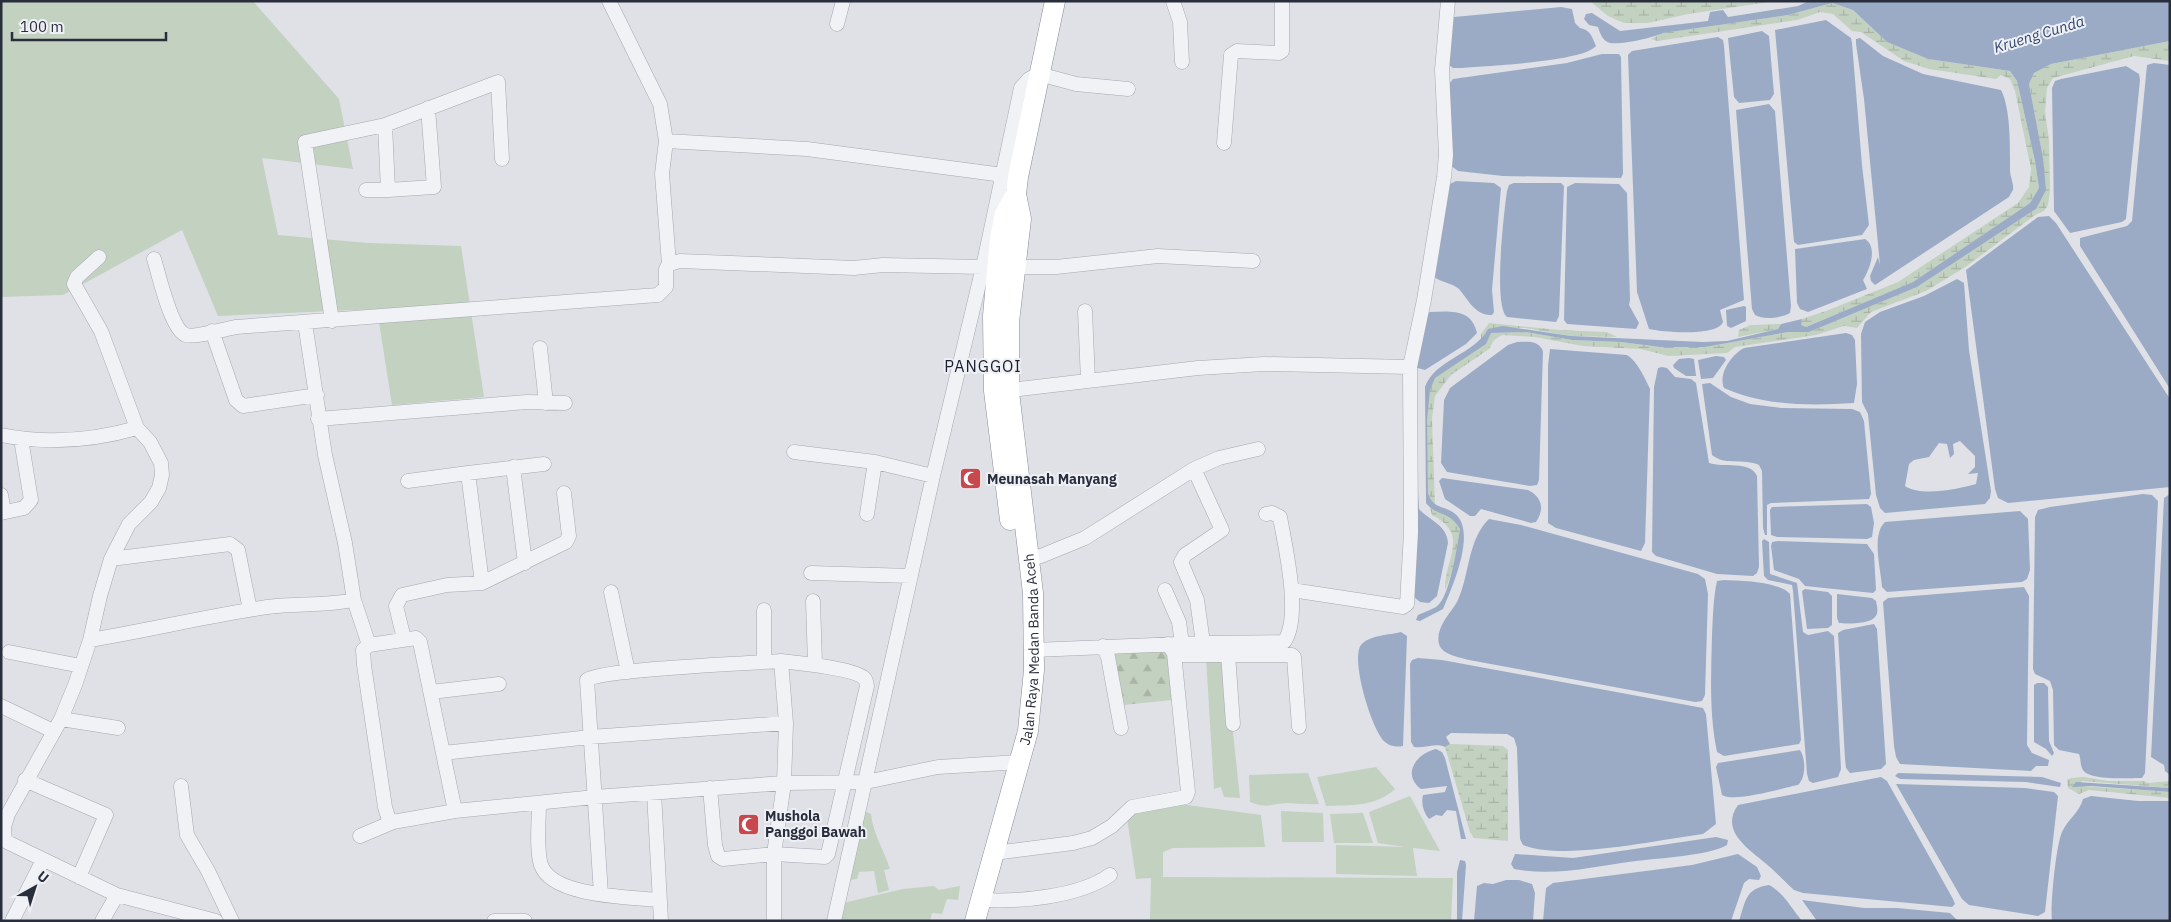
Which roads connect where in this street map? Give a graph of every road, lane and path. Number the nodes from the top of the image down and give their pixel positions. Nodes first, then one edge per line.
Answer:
1 (609, 1) edge
2 (843, 1) edge
3 (1055, 1) edge
4 (1174, 1) edge
5 (1282, 1) edge
6 (1448, 1) edge
7 (837, 24) dead end
8 (1182, 62) dead end
9 (1039, 74) junction
10 (1128, 88) dead end
11 (428, 108) junction
12 (385, 125) junction
13 (666, 141) junction
14 (1224, 143) dead end
15 (502, 160) dead end
16 (1003, 175) junction
17 (366, 190) dead end
18 (388, 190) junction
19 (1016, 194) junction
20 (99, 257) dead end
21 (154, 259) dead end
22 (1253, 261) dead end
23 (668, 264) junction
24 (983, 267) junction
25 (1014, 267) junction
26 (1085, 311) dead end
27 (332, 321) junction
28 (305, 324) junction
29 (212, 331) junction
30 (540, 348) dead end
31 (1410, 368) junction
32 (1088, 381) junction
33 (1002, 391) junction
34 (317, 395) junction
35 (565, 403) dead end
36 (546, 404) junction
37 (318, 418) junction
38 (137, 428) junction
39 (1, 435) edge
40 (21, 439) junction
41 (1258, 449) dead end
42 (794, 452) dead end
43 (875, 462) junction
44 (544, 464) dead end
45 (513, 468) junction
46 (1194, 468) junction
47 (468, 473) junction
48 (933, 476) junction
49 (1012, 478) junction
50 (408, 481) dead end
51 (564, 492) dead end
52 (1, 495) edge
53 (3, 513) edge
54 (867, 514) dead end
55 (1266, 514) dead end
56 (1029, 558) junction
57 (111, 559) junction
58 (525, 563) junction
59 (811, 573) dead end
60 (911, 576) junction
61 (482, 583) junction
62 (1165, 590) dead end
63 (1292, 590) junction
64 (611, 592) dead end
65 (1027, 593) junction
66 (354, 600) junction
67 (813, 601) dead end
68 (250, 610) junction
69 (764, 610) dead end
70 (404, 639) junction
71 (90, 640) junction
72 (1203, 643) junction
73 (369, 646) junction
74 (1174, 649) junction
75 (1034, 650) junction
76 (1279, 650) junction
77 (9, 652) dead end
78 (1106, 652) junction
79 (1228, 654) junction
80 (764, 662) junction
81 (781, 662) junction
82 (814, 664) junction
83 (81, 666) junction
84 (628, 672) junction
85 (499, 684) dead end
86 (431, 692) junction
87 (1, 706) edge
88 (786, 723) junction
89 (1233, 724) dead end
90 (57, 725) junction
91 (1299, 727) dead end
92 (118, 728) dead end
93 (1121, 728) dead end
94 (590, 737) junction
95 (443, 753) junction
96 (1015, 763) junction
97 (26, 780) junction
98 (784, 782) junction
99 (846, 782) junction
100 (866, 782) junction
101 (181, 786) dead end
102 (710, 788) junction
103 (654, 793) junction
104 (595, 797) junction
105 (539, 803) junction
106 (455, 811) junction
107 (394, 822) junction
108 (360, 836) dead end
109 (3, 841) edge
110 (994, 853) junction
111 (774, 854) junction
112 (43, 860) junction
113 (1110, 875) dead end
114 (79, 877) junction
115 (601, 894) junction
116 (118, 895) junction
117 (659, 900) junction
118 (982, 900) junction
119 (224, 919) edge
120 (12, 921) edge
121 (102, 921) edge
122 (494, 921) edge
123 (525, 921) edge
124 (661, 921) edge
125 (774, 921) edge
126 (834, 921) edge
127 (961, 921) edge
128 (975, 921) edge

1 - 13 street
2 - 7 street
3 - 9 highway, Jalan Raya Medan Banda Aceh
4 - 8 street
5 - 14 street
6 - 31 street
9 - 10 street
9 - 16 street
9 - 19 highway, Jalan Raya Medan Banda Aceh
11 - 12 street
11 - 15 street
11 - 18 street
12 - 18 street
12 - 27 street
13 - 16 street
13 - 23 street
16 - 24 street
17 - 18 street
19 - 25 highway, Jalan Raya Medan Banda Aceh
19 - 33 highway, Jalan Raya Medan Banda Aceh
20 - 38 street
21 - 29 street
22 - 25 street
23 - 24 street
23 - 27 street
24 - 48 street
25 - 33 highway, Jalan Raya Medan Banda Aceh
26 - 32 street
27 - 28 street
28 - 29 street
28 - 34 street
29 - 34 street
30 - 36 street
31 - 32 street
31 - 63 street
32 - 33 street
33 - 49 highway, Jalan Raya Medan Banda Aceh
34 - 37 street
35 - 36 street
36 - 37 street
37 - 66 street
38 - 40 street
38 - 57 street
39 - 40 street
40 - 53 street
41 - 46 street
42 - 43 street
43 - 48 street
43 - 54 street
44 - 45 street
45 - 47 street
45 - 58 street
46 - 56 street
46 - 72 street
47 - 50 street
47 - 61 street
48 - 60 street
49 - 56 highway, Jalan Raya Medan Banda Aceh
49 - 65 highway, Jalan Raya Medan Banda Aceh
51 - 58 street
52 - 53 street
55 - 63 street
56 - 65 highway, Jalan Raya Medan Banda Aceh
57 - 68 street
57 - 71 street
58 - 61 street
59 - 60 street
60 - 100 street
61 - 70 street
62 - 74 street
63 - 76 street
64 - 84 street
65 - 75 highway, Jalan Raya Medan Banda Aceh
65 - 96 highway, Jalan Raya Medan Banda Aceh
66 - 68 street
66 - 73 street
67 - 82 street
68 - 71 street
69 - 80 street
70 - 73 street
70 - 86 street
71 - 83 street
72 - 74 street
72 - 76 street
73 - 107 street
74 - 78 street
74 - 79 street
74 - 110 street
75 - 78 street
75 - 96 highway, Jalan Raya Medan Banda Aceh
76 - 79 street
76 - 91 street
77 - 83 street
78 - 93 street
79 - 89 street
80 - 81 street
80 - 84 street
81 - 82 street
81 - 88 street
82 - 99 street
83 - 90 street
84 - 94 street
85 - 86 street
86 - 95 street
87 - 90 street
88 - 94 street
88 - 98 street
90 - 92 street
90 - 97 street
94 - 95 street
94 - 104 street
95 - 106 street
96 - 100 street
96 - 110 highway, Jalan Raya Medan Banda Aceh
96 - 127 highway, Jalan Raya Medan Banda Aceh
97 - 109 street
97 - 114 street
98 - 99 street
98 - 102 street
98 - 111 street
99 - 100 street
99 - 111 street
100 - 126 street
101 - 119 street
102 - 103 street
102 - 111 street
103 - 104 street
103 - 117 street
104 - 105 street
104 - 115 street
105 - 106 street
105 - 115 street
106 - 107 street
107 - 108 street
109 - 112 street
110 - 118 highway, Jalan Raya Medan Banda Aceh
111 - 125 street
112 - 114 street
112 - 120 street
113 - 118 street
114 - 116 street
115 - 117 street
116 - 119 street
116 - 121 street
117 - 124 street
118 - 128 highway, Jalan Raya Medan Banda Aceh
122 - 123 street

